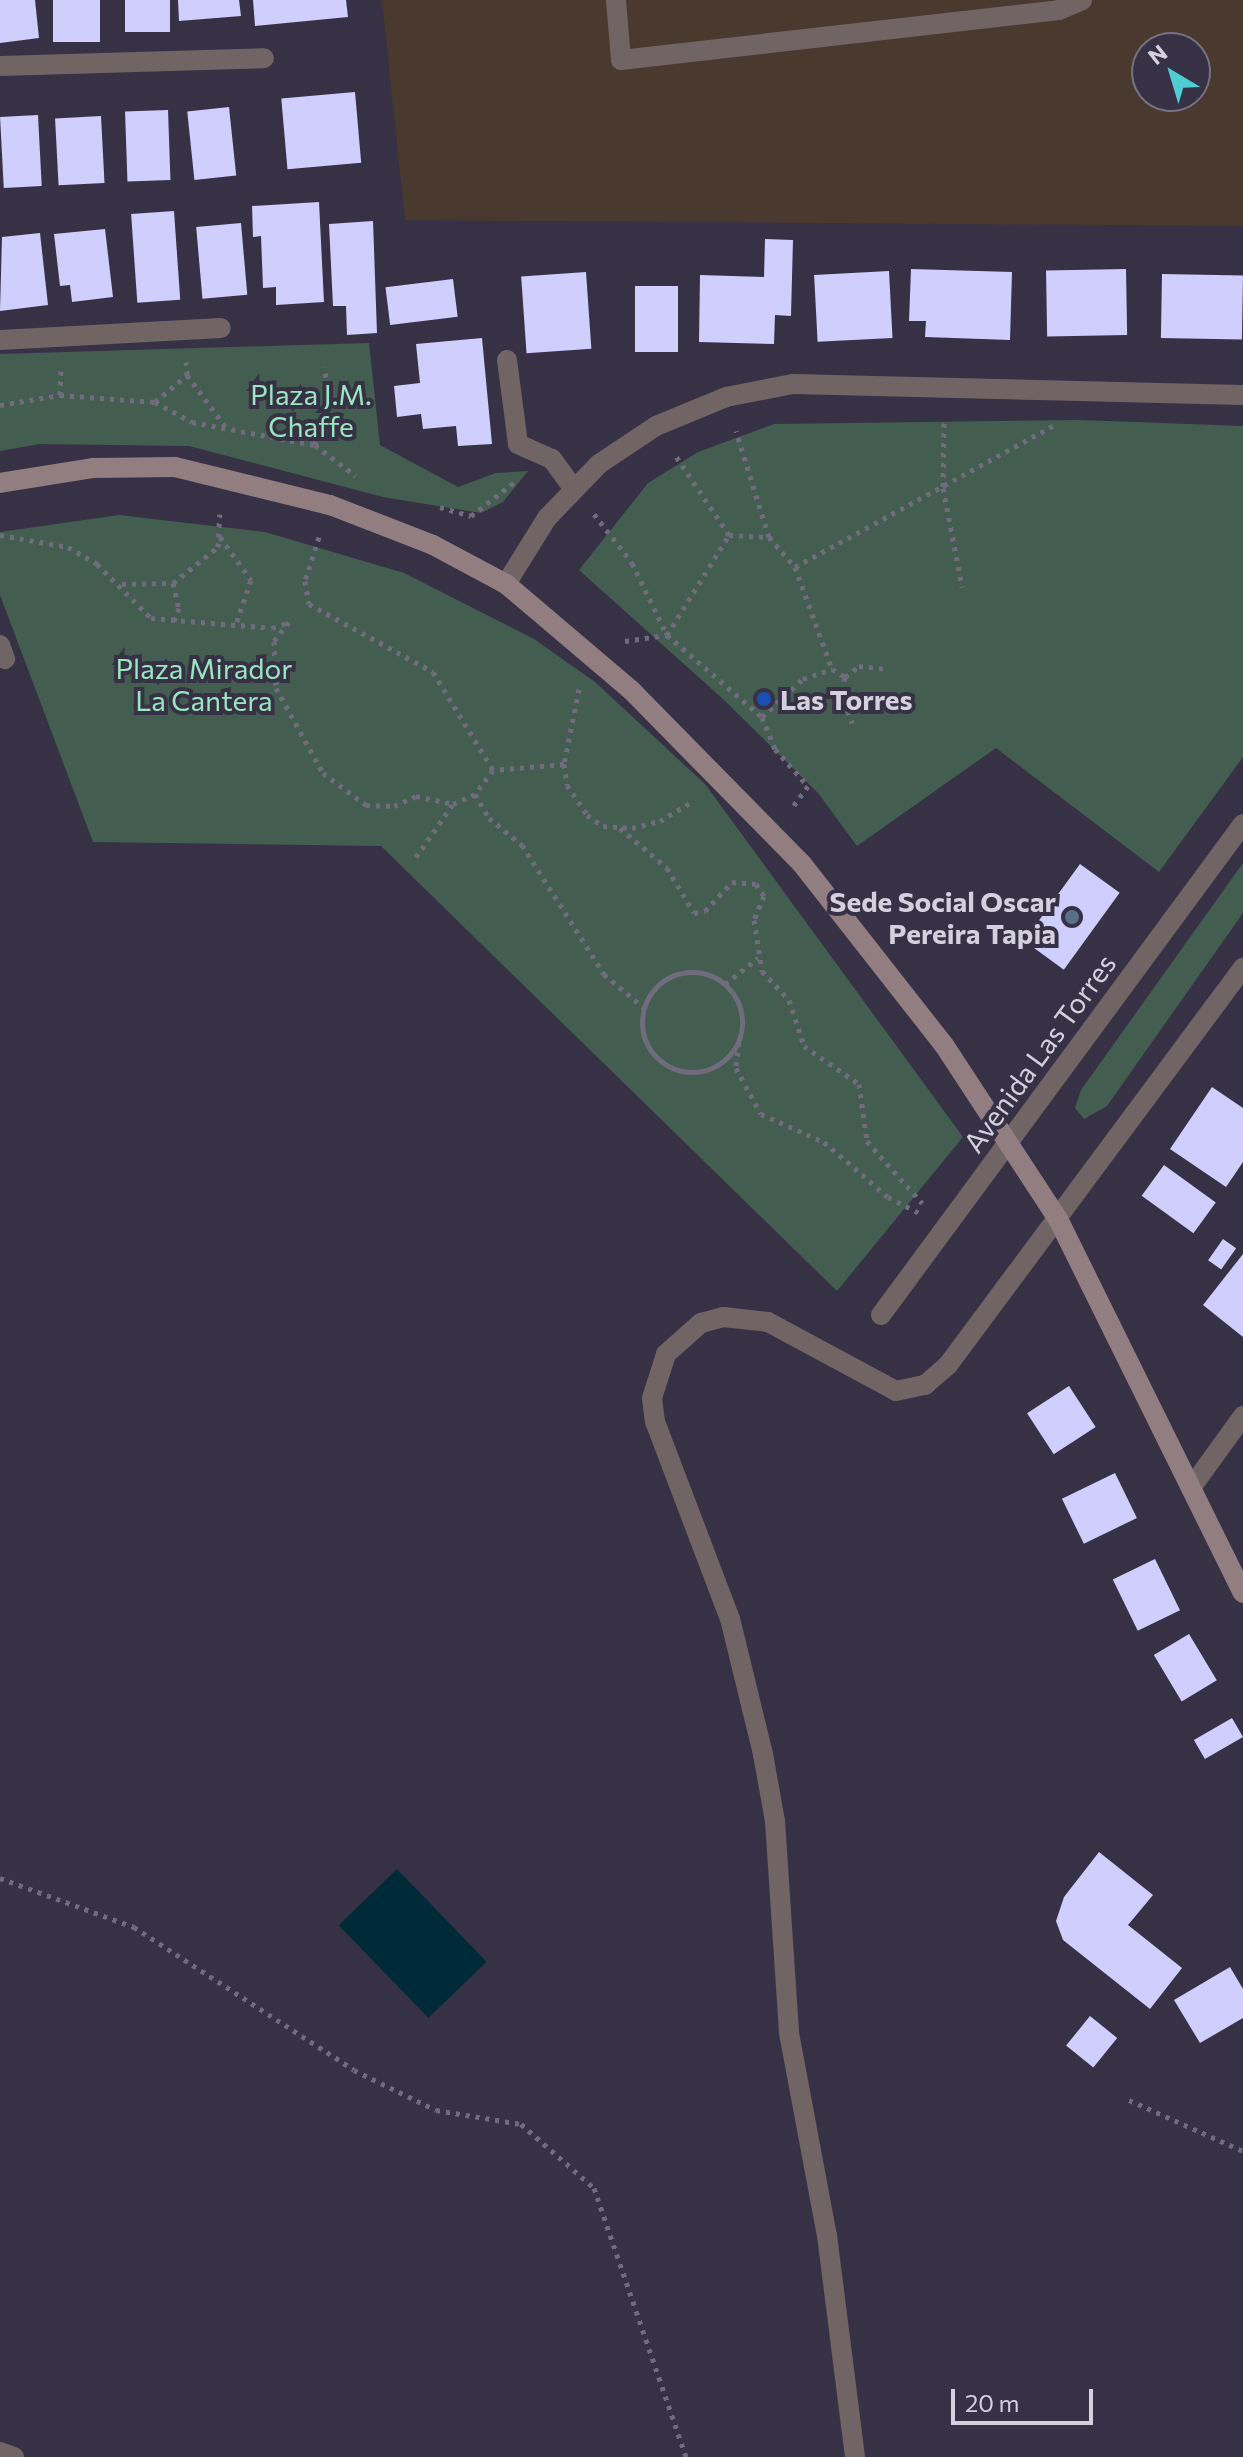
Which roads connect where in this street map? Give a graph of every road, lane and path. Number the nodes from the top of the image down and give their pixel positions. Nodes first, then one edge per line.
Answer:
1 (616, 0) edge
2 (1082, 0) edge
3 (264, 58) dead end
4 (0, 66) edge
5 (221, 328) dead end
6 (185, 330) junction
7 (63, 336) junction
8 (0, 340) edge
9 (507, 360) dead end
10 (325, 367) dead end
11 (187, 375) junction
12 (941, 390) junction
13 (60, 395) junction
14 (1243, 395) edge
15 (726, 397) junction
16 (155, 402) junction
17 (0, 405) edge
18 (1061, 422) dead end
19 (656, 426) junction
20 (227, 429) junction
21 (315, 445) junction
22 (552, 459) junction
23 (221, 476) junction
24 (361, 479) dead end
25 (0, 483) edge
26 (573, 488) junction
27 (943, 488) junction
28 (429, 504) dead end
29 (330, 505) junction
30 (0, 535) edge
31 (729, 535) junction
32 (219, 536) junction
33 (769, 537) junction
34 (795, 567) junction
35 (173, 583) junction
36 (121, 584) junction
37 (506, 584) junction
38 (962, 587) dead end
39 (174, 621) junction
40 (236, 624) junction
41 (667, 635) junction
42 (582, 647) junction
43 (832, 669) junction
44 (889, 669) dead end
45 (845, 677) junction
46 (762, 717) junction
47 (852, 723) dead end
48 (564, 764) junction
49 (493, 770) junction
50 (724, 780) junction
51 (475, 794) junction
52 (453, 804) junction
53 (1243, 824) edge
54 (620, 828) junction
55 (773, 833) junction
56 (416, 857) dead end
57 (758, 958) junction
58 (1243, 968) edge
59 (725, 984) junction
60 (644, 1008) junction
61 (739, 1042) junction
62 (1008, 1140) junction
63 (1058, 1219) junction
64 (946, 1227) junction
65 (881, 1315) dead end
66 (1243, 1416) edge
67 (1191, 1488) junction
68 (1243, 1593) edge
69 (0, 1878) edge
70 (1129, 2100) dead end
71 (1243, 2151) edge
72 (0, 2452) edge
73 (14, 2457) edge
74 (686, 2457) edge
75 (855, 2457) edge

1 - 2 street
3 - 4 street
5 - 6 street
6 - 7 street
6 - 11 path
7 - 8 street
7 - 13 path
9 - 22 street
10 - 21 path
11 - 16 path
11 - 20 path
12 - 14 street
12 - 15 street
12 - 27 path
13 - 16 path
13 - 17 path
15 - 19 street
15 - 33 path
16 - 20 path
18 - 27 path
19 - 26 street
19 - 31 path
20 - 21 path
21 - 24 path
22 - 26 street
22 - 28 path
23 - 25 street
23 - 29 street
23 - 32 path
26 - 37 street
26 - 41 path
27 - 34 path
27 - 38 path
29 - 37 street
29 - 49 path
30 - 36 path
31 - 33 path
31 - 41 path
32 - 35 path
32 - 40 path
33 - 34 path
34 - 43 path
35 - 36 path
35 - 39 path
36 - 39 path
37 - 42 street
39 - 40 path
40 - 52 path
41 - 46 path
42 - 48 path
42 - 50 street
43 - 45 path
43 - 46 path
44 - 45 path
45 - 47 path
46 - 55 path
48 - 49 path
48 - 54 path
49 - 51 path
50 - 54 path
50 - 55 street
51 - 52 path
51 - 60 path
52 - 56 path
53 - 62 street, Avenida Las Torres
54 - 57 path
55 - 62 street
57 - 59 path
57 - 64 path
58 - 63 street
59 - 60 path
59 - 61 path
60 - 61 path
61 - 64 path
62 - 63 street
62 - 64 street, Avenida Las Torres
63 - 67 street
63 - 75 street
64 - 65 street, Avenida Las Torres
66 - 67 street
67 - 68 street
69 - 74 path
70 - 71 path
72 - 73 street

